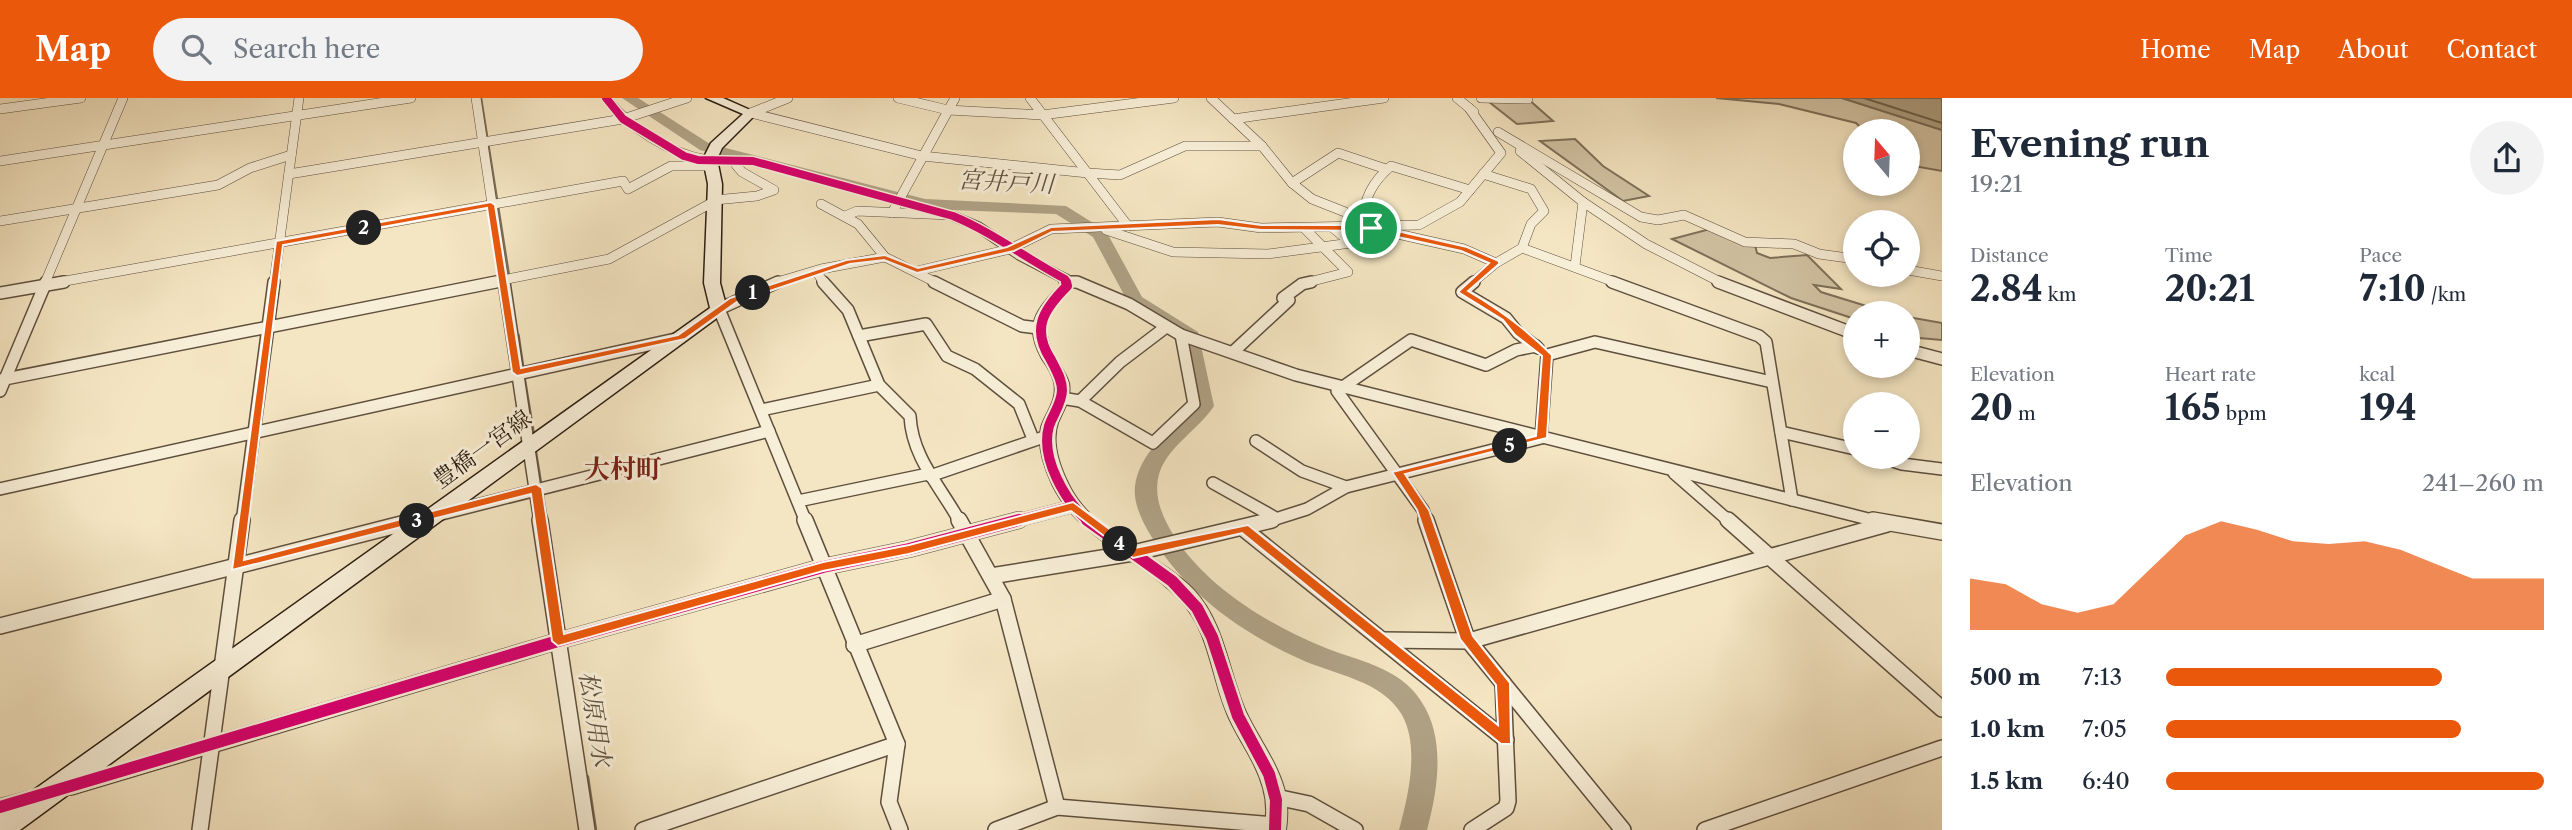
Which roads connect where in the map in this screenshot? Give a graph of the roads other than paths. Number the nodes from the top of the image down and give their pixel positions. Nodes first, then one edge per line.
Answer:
1 (80, 98) edge
2 (122, 98) edge
3 (299, 98) edge
4 (411, 98) edge
5 (476, 98) edge
6 (606, 98) edge
7 (687, 98) edge
8 (712, 98) edge
9 (898, 98) edge
10 (955, 98) edge
11 (1030, 98) edge
12 (1174, 98) edge
13 (1210, 98) edge
14 (1384, 98) edge
15 (1457, 98) edge
16 (1480, 98) edge
17 (781, 99) edge
18 (1528, 99) edge
19 (1469, 108) junction
20 (0, 109) edge
21 (948, 110) junction
22 (751, 113) junction
23 (297, 115) junction
24 (1042, 115) junction
25 (622, 118) junction
26 (1233, 119) junction
27 (1498, 132) junction
28 (485, 141) junction
29 (102, 145) junction
30 (1262, 146) junction
31 (291, 155) junction
32 (712, 156) junction
33 (922, 156) junction
34 (738, 160) junction
35 (0, 161) edge
36 (1386, 169) junction
37 (1088, 173) junction
38 (289, 174) junction
39 (1483, 174) junction
40 (1292, 183) junction
41 (1470, 190) junction
42 (715, 200) junction
43 (898, 202) junction
44 (1583, 202) junction
45 (495, 204) junction
46 (821, 204) dead end
47 (76, 208) junction
48 (845, 216) junction
49 (0, 221) edge
50 (1128, 226) junction
51 (1366, 226) junction
52 (1097, 228) junction
53 (1304, 228) junction
54 (1335, 229) junction
55 (279, 243) junction
56 (1322, 248) junction
57 (1522, 248) junction
58 (1010, 249) junction
59 (885, 257) junction
60 (1843, 257) edge
61 (1496, 262) junction
62 (1575, 266) junction
63 (816, 271) junction
64 (917, 271) junction
65 (1920, 272) edge
66 (1942, 276) edge
67 (507, 279) junction
68 (1068, 282) junction
69 (44, 285) junction
70 (0, 293) edge
71 (719, 309) junction
72 (268, 327) junction
73 (1166, 327) junction
74 (1038, 328) junction
75 (1843, 330) edge
76 (1182, 335) junction
77 (681, 337) junction
78 (859, 337) junction
79 (1541, 351) junction
80 (1233, 352) junction
81 (1920, 353) edge
82 (1942, 359) edge
83 (521, 372) junction
84 (2, 380) edge
85 (1772, 382) junction
86 (879, 385) junction
87 (1340, 388) junction
88 (0, 391) edge
89 (1062, 398) junction
90 (1080, 401) junction
91 (761, 410) junction
92 (769, 431) junction
93 (255, 432) junction
94 (1781, 432) junction
95 (1041, 438) junction
96 (1541, 438) junction
97 (1256, 442) dead end
98 (528, 446) junction
99 (1843, 446) edge
100 (1920, 466) edge
101 (1942, 469) edge
102 (1672, 471) junction
103 (1397, 472) junction
104 (929, 475) junction
105 (1213, 483) dead end
106 (540, 487) junction
107 (1346, 487) junction
108 (0, 489) edge
109 (1792, 500) junction
110 (798, 501) junction
111 (1073, 506) junction
112 (433, 517) junction
113 (1274, 517) junction
114 (1888, 524) junction
115 (1244, 528) junction
116 (1942, 532) edge
117 (967, 533) junction
118 (1174, 544) joint
119 (1133, 553) junction
120 (1768, 558) junction
121 (237, 566) junction
122 (823, 567) junction
123 (991, 576) junction
124 (1003, 599) junction
125 (0, 626) edge
126 (563, 639) junction
127 (1382, 640) junction
128 (1469, 641) junction
129 (855, 645) junction
130 (221, 670) junction
131 (1503, 683) junction
132 (1942, 709) edge
133 (1506, 740) junction
134 (897, 744) junction
135 (211, 746) junction
136 (1942, 748) edge
137 (51, 792) junction
138 (1276, 797) junction
139 (0, 807) edge
140 (1057, 807) junction
141 (1275, 827) edge
142 (0, 829) edge
143 (200, 830) edge
144 (587, 830) edge
145 (643, 830) edge
146 (900, 830) edge
147 (996, 830) edge
148 (1356, 830) edge
149 (1472, 830) edge
150 (1623, 830) edge
151 (1705, 830) edge

1 - 20 street
2 - 29 street
3 - 23 street
4 - 23 street
5 - 28 street
6 - 25 street
7 - 25 street
8 - 22 main road
9 - 21 street
10 - 21 street
11 - 24 street
12 - 24 street
13 - 26 street
14 - 26 street
15 - 19 street
16 - 18 street
17 - 22 street
19 - 27 street
19 - 39 street
21 - 24 street
21 - 33 street
22 - 32 main road
22 - 33 street
23 - 29 street
23 - 31 street
24 - 37 street
25 - 28 street
25 - 32 street
26 - 30 street
27 - 44 street
27 - 60 street
28 - 38 street
28 - 45 street
29 - 35 street
29 - 47 street
30 - 37 street
30 - 40 street
31 - 38 street
31 - 47 street
32 - 34 street
32 - 42 main road
32 - 45 street
33 - 37 street
33 - 43 street
34 - 42 street
34 - 43 street
36 - 40 street
36 - 41 street
36 - 51 street
37 - 50 street
38 - 55 street
39 - 41 street
39 - 57 street
40 - 51 street
41 - 51 street
42 - 67 street
42 - 71 main road
43 - 48 street
43 - 58 street
44 - 62 street
44 - 75 street
45 - 55 street
45 - 67 street
46 - 48 street
47 - 49 street
47 - 69 street
48 - 59 street
50 - 52 street
50 - 53 street
51 - 54 street
51 - 61 street
52 - 56 street
52 - 58 street
53 - 54 street
53 - 56 street
54 - 56 street
55 - 69 street
55 - 72 street
56 - 80 street
57 - 61 street
57 - 62 street
58 - 64 street
58 - 68 street
59 - 63 street
59 - 64 street
61 - 79 street
62 - 85 street
63 - 71 street
63 - 78 street
64 - 74 street
65 - 66 street
67 - 72 street
67 - 83 street
68 - 73 street
68 - 74 street
69 - 70 street
69 - 84 street
71 - 77 main road, 豊橋一宮線
71 - 91 street
72 - 84 street
72 - 93 street
73 - 76 street
73 - 90 street
74 - 89 street
76 - 80 street
76 - 90 street
77 - 83 street
77 - 98 main road, 豊橋一宮線
78 - 86 street
78 - 95 street
79 - 85 street
79 - 87 street
79 - 96 street
80 - 87 street
81 - 82 street
83 - 93 street
83 - 98 street
84 - 88 street
85 - 94 street
86 - 91 street
86 - 104 street
87 - 96 street
87 - 103 street
89 - 90 street
89 - 95 street
91 - 92 street
92 - 106 street
92 - 110 street
93 - 108 street
93 - 121 street
94 - 99 street
94 - 109 street
95 - 104 street
95 - 111 street
96 - 102 street
96 - 103 street
97 - 107 street
98 - 106 street
98 - 112 main road, 豊橋一宮線
100 - 101 street
102 - 109 street
102 - 120 street
103 - 107 street
103 - 128 street
104 - 110 street
104 - 117 street
105 - 113 street
106 - 112 street
106 - 126 street
107 - 113 street
109 - 114 street
110 - 122 street
111 - 117 street
111 - 119 street
112 - 121 street
112 - 130 main road, 豊橋一宮線
113 - 115 street
114 - 116 street
114 - 120 street
115 - 118 street
115 - 127 street
117 - 122 street
117 - 123 street
118 - 119 street
119 - 123 street
119 - 138 street
120 - 128 street
120 - 132 street
121 - 125 street
121 - 130 street
122 - 126 street
122 - 129 street
123 - 124 street
124 - 129 street
124 - 140 street
126 - 135 street
126 - 144 street
127 - 128 street
127 - 133 street
128 - 131 street
129 - 134 street
130 - 135 street
130 - 137 main road, 豊橋一宮線
131 - 133 street
131 - 150 street
133 - 149 street
134 - 145 street
134 - 146 street
135 - 137 street
135 - 143 street
136 - 151 street
137 - 139 street
137 - 142 main road, 豊橋一宮線
138 - 141 street
138 - 148 street
140 - 141 street
140 - 147 street

